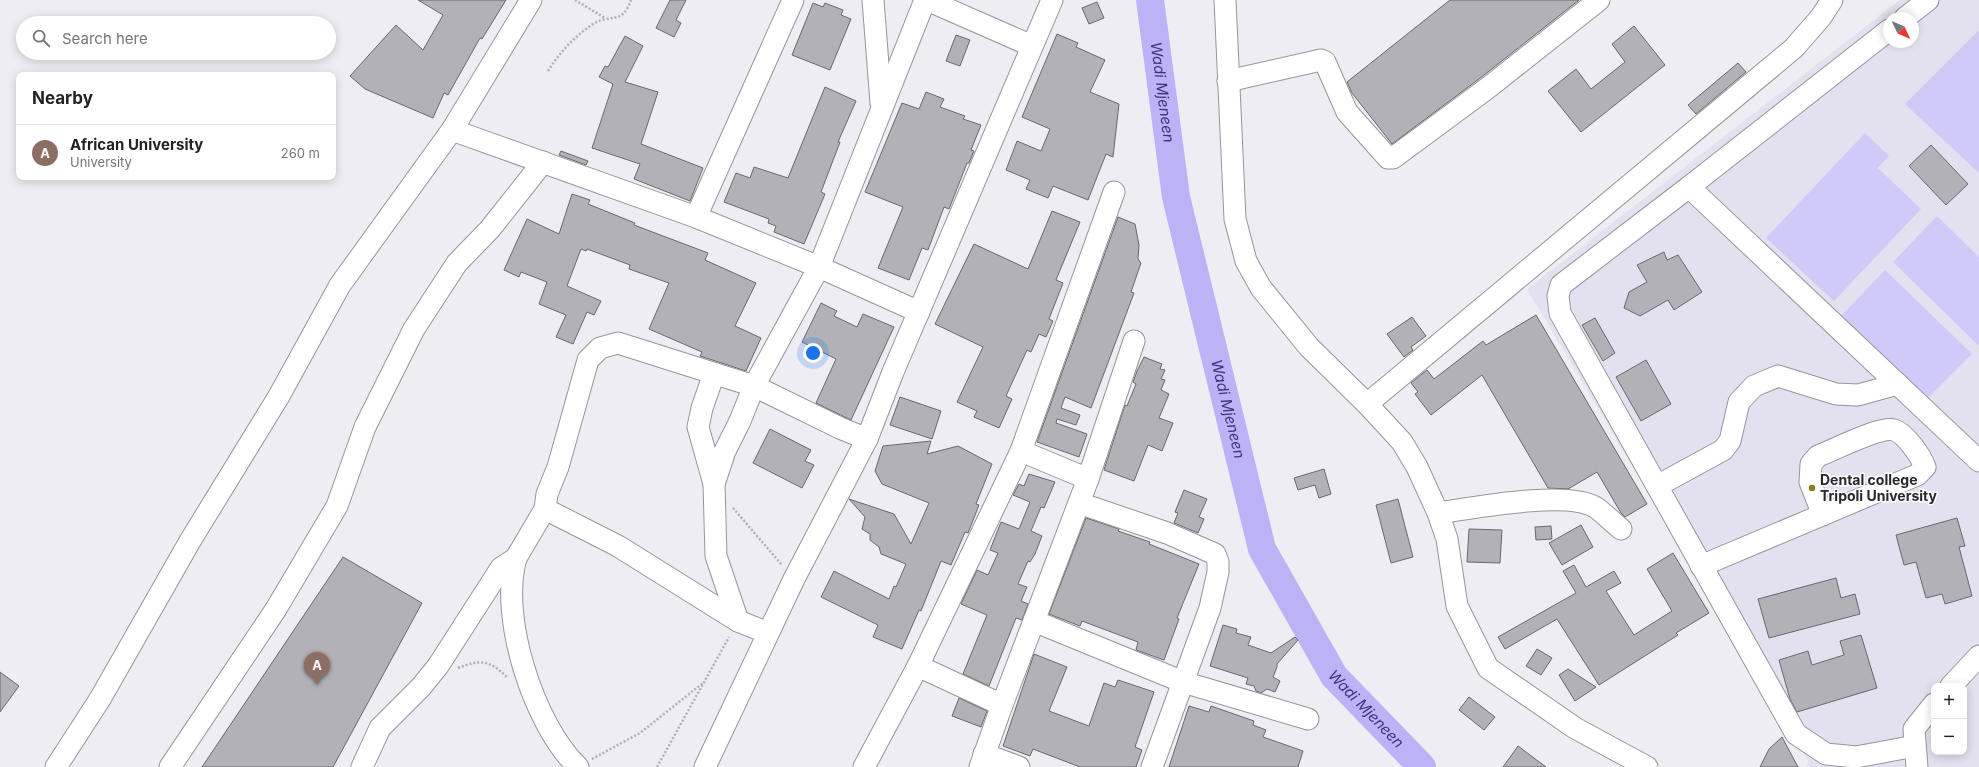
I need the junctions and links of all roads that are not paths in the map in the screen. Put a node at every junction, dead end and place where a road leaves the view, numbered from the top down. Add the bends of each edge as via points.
1 (531, 0) edge
2 (793, 0) edge
3 (872, 0) edge
4 (926, 0) edge
5 (1052, 0) edge
6 (1225, 0) edge
7 (1599, 0) edge
8 (1832, 0) edge
9 (1928, 0) edge
10 (1913, 12) edge
11 (1883, 35) edge
12 (1032, 46) junction
13 (1228, 81) junction
14 (882, 108) junction
15 (452, 130) junction
16 (543, 162) junction
17 (1689, 187) junction
18 (1114, 192) dead end
19 (696, 217) junction
20 (819, 267) junction
21 (919, 312) junction
22 (1134, 341) dead end
23 (714, 374) junction
24 (1898, 384) junction
25 (754, 386) junction
26 (1367, 404) junction
27 (867, 439) junction
28 (1021, 451) junction
29 (1979, 461) edge
30 (1088, 479) junction
31 (714, 484) junction
32 (1656, 486) junction
33 (1079, 503) junction
34 (545, 509) junction
35 (1438, 513) junction
36 (1823, 514) junction
37 (1621, 529) dead end
38 (516, 558) junction
39 (1702, 566) junction
40 (738, 621) junction
41 (1034, 621) junction
42 (768, 633) junction
43 (1979, 656) edge
44 (918, 666) junction
45 (1183, 682) junction
46 (1954, 683) edge
47 (1002, 705) junction
48 (1931, 708) edge
49 (1308, 719) dead end
50 (1914, 746) junction
51 (982, 760) edge
52 (571, 764) edge
53 (56, 767) edge
54 (170, 767) edge
55 (362, 767) edge
56 (704, 767) edge
57 (864, 767) edge
58 (1019, 767) edge
59 (1152, 767) edge
60 (1647, 767) edge
61 (1916, 767) edge

1 - 15 street
2 - 19 street
3 - 14 street
4 - 12 street
4 - 14 street
5 - 12 street
6 - 13 street
7 - 13 street via 1393,158 1388,158 1347,112 1325,62 1321,60
8 - 26 street via 1794,48
9 - 10 street
11 - 17 street
12 - 21 street
13 - 26 street via 1235,219 1246,261 1261,288 1309,347
14 - 20 street
15 - 16 street
15 - 53 street via 340,285 279,396 194,535 100,699
16 - 19 street
16 - 54 street via 490,229 457,263 414,329 366,426 337,506 276,609
17 - 24 street
17 - 32 street via 1568,279 1561,285 1558,296 1560,313
18 - 28 street
19 - 20 street
20 - 21 street
20 - 25 street
21 - 27 street
22 - 30 street
23 - 25 street
23 - 31 street via 698,427
23 - 34 street via 618,343 600,348 588,360 558,468 547,494
24 - 29 street
24 - 32 street via 1858,395 1836,394 1778,376 1754,386 1739,402 1730,441 1723,450
25 - 27 street
25 - 31 street via 725,451
26 - 35 street via 1402,442 1417,467
27 - 42 street
28 - 30 street
28 - 44 street
30 - 33 street
31 - 40 street via 716,556
32 - 39 street
33 - 41 street
33 - 45 street via 1167,533 1215,554 1218,572 1210,608
34 - 38 street
34 - 40 street via 618,546
35 - 37 street via 1500,504 1571,500 1594,507
35 - 60 street via 1447,539 1457,606 1488,668 1575,728
36 - 36 street via 1917,475 1925,467 1922,457 1894,430 1880,430 1818,456 1811,464 1810,482
36 - 39 street
38 - 52 street via 511,574 511,588 517,647 529,684
38 - 55 street via 501,568 438,666 380,728
39 - 50 street via 1796,734 1826,754 1856,757
40 - 42 street
41 - 45 street
41 - 47 street
42 - 56 street
43 - 46 street
44 - 47 street
44 - 57 street
45 - 49 street
45 - 59 street
47 - 51 street
48 - 50 street via 1914,729
50 - 61 street
51 - 58 street

